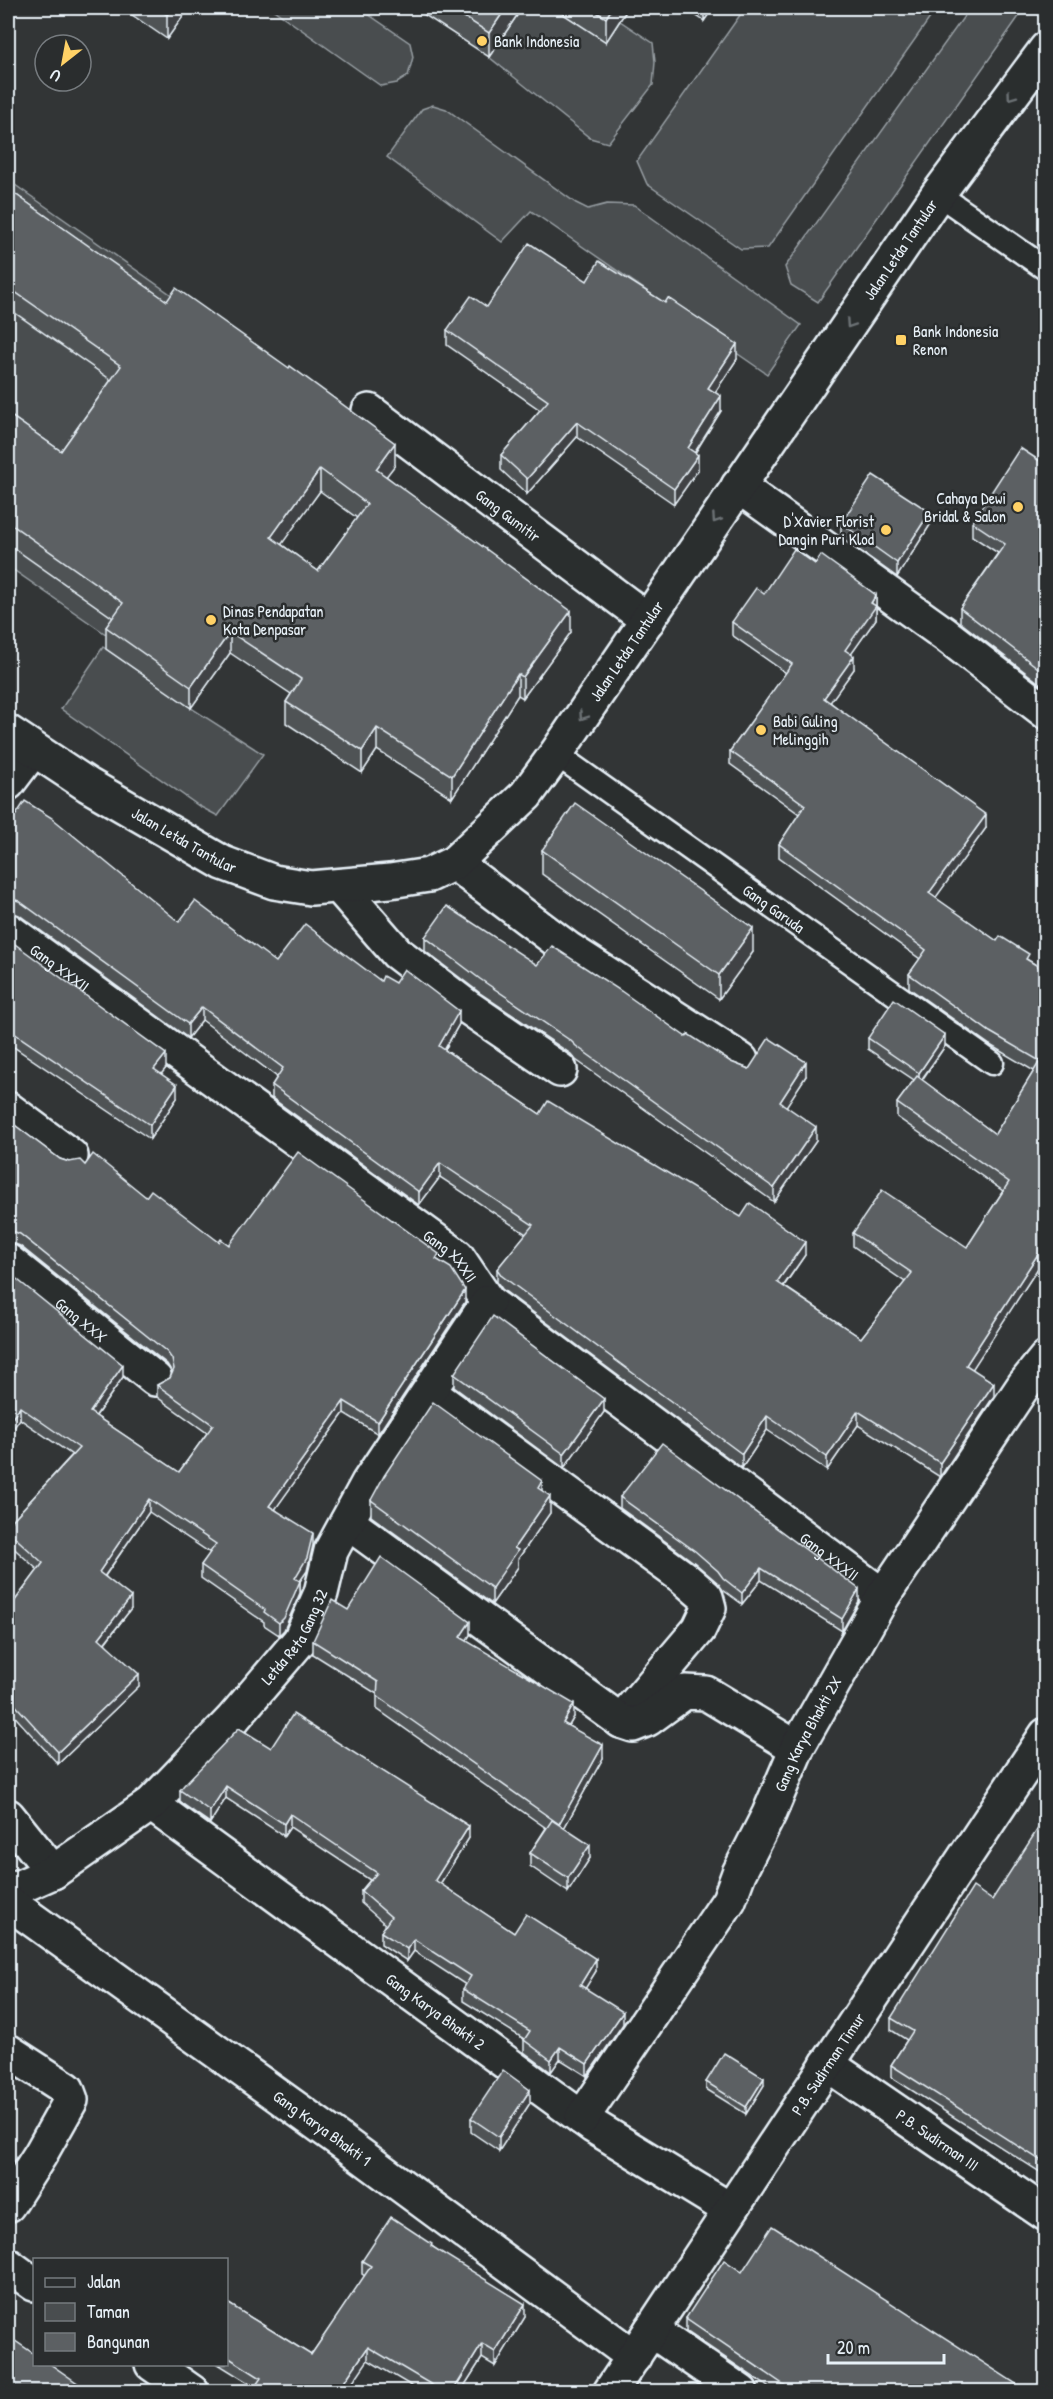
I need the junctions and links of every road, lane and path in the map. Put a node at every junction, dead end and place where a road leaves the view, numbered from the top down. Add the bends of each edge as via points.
1 (1046, 49) edge
2 (938, 194) junction
3 (1046, 269) edge
4 (369, 411) dead end
5 (738, 486) junction
6 (648, 620) junction
7 (1046, 712) edge
8 (20, 741) edge
9 (556, 754) junction
10 (8, 783) edge
11 (454, 863) junction
12 (339, 886) junction
13 (8, 930) edge
14 (741, 1060) dead end
15 (992, 1064) dead end
16 (560, 1070) dead end
17 (8, 1109) edge
18 (71, 1156) dead end
19 (8, 1261) edge
20 (488, 1302) junction
21 (1046, 1358) edge
22 (155, 1379) dead end
23 (430, 1392) junction
24 (1035, 1392) edge
25 (347, 1522) junction
26 (883, 1596) junction
27 (621, 1721) junction
28 (1043, 1744) edge
29 (797, 1749) junction
30 (150, 1804) junction
31 (8, 1816) edge
32 (53, 1872) junction
33 (8, 1892) edge
34 (8, 1902) edge
35 (8, 2051) edge
36 (827, 2064) junction
37 (582, 2118) junction
38 (8, 2205) edge
39 (729, 2209) junction
40 (1046, 2214) edge
41 (8, 2265) edge
42 (33, 2283) edge
43 (651, 2330) junction
44 (634, 2357) junction
45 (155, 2366) edge
46 (192, 2391) edge
47 (610, 2391) edge
48 (741, 2391) edge

1 -> 2 street, Jalan Letda Tantular
2 - 3 lane
2 -> 5 street, Jalan Letda Tantular
4 - 6 street, Gang Gumitir
5 -> 6 street, Jalan Letda Tantular
5 - 7 street via 946,634
6 -> 9 street, Jalan Letda Tantular
8 - 10 street
8 - 12 street, Jalan Letda Tantular via 223,863 274,882 311,888
9 - 11 street, Jalan Letda Tantular via 526,795
9 - 15 lane, Gang Garuda
11 - 12 street, Jalan Letda Tantular via 429,875
11 - 14 street via 567,948
12 - 16 street via 397,953
13 - 20 street, Gang XXXII via 457,1256
17 - 18 street
19 - 22 street, Gang XXX
20 - 23 street, Letda Reta Gang 32
20 - 26 street, Gang XXXII
21 - 24 street, Gang Karya Bhakti 2X
23 - 25 street, Letda Reta Gang 32 via 368,1483
23 - 27 street via 706,1597 709,1608 699,1629
24 - 26 street, Gang Karya Bhakti 2X
25 - 27 street
25 - 30 street, Letda Reta Gang 32 via 332,1551 321,1593 300,1640 232,1720
26 - 29 street, Gang Karya Bhakti 2X
27 - 29 street via 633,1725 685,1692 706,1693
28 - 36 street, P.B. Sudirman Timur
29 - 37 street, Gang Karya Bhakti 2X via 729,1900
30 - 32 street, Letda Reta Gang 32
30 - 37 street, Gang Karya Bhakti 2
31 - 32 street
32 - 33 street, Letda Reta Gang 32
34 - 44 street, Gang Karya Bhakti 1
35 - 38 street via 67,2089 71,2100
36 - 39 street, P.B. Sudirman Timur
36 - 40 street, P.B. Sudirman III
37 - 39 street, Gang Karya Bhakti 2
39 - 43 street, P.B. Sudirman Timur
41 - 42 street
43 - 44 street, P.B. Sudirman Timur
43 - 48 street
44 - 47 street, P.B. Sudirman Timur
45 - 46 street

